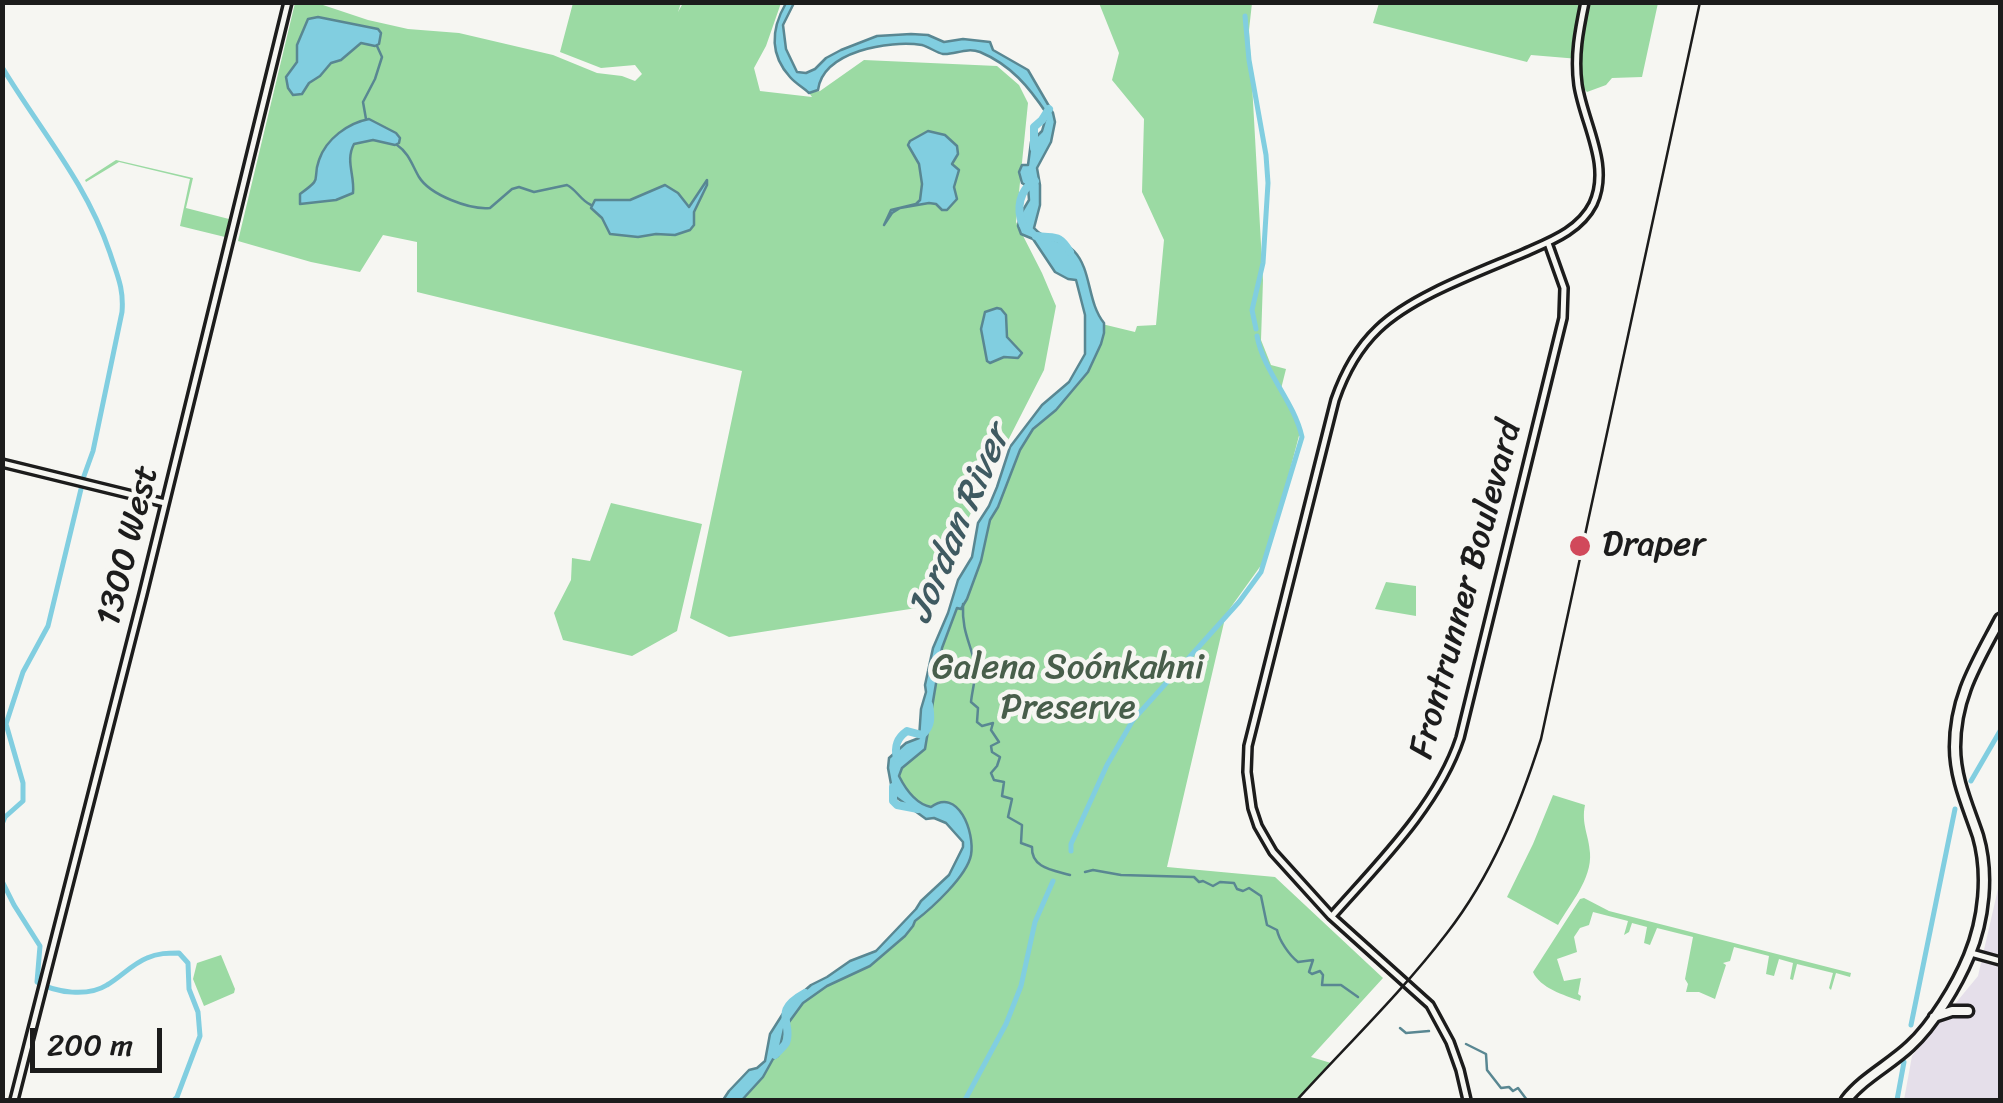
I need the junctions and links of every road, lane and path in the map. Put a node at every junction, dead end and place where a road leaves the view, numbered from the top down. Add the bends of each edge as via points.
1 (288, 2) edge
2 (1585, 2) edge
3 (1548, 242) junction
4 (2, 463) edge
5 (165, 503) junction
6 (2000, 619) edge
7 (1332, 916) junction
8 (1971, 953) junction
9 (2000, 961) edge
10 (1968, 1012) dead end
11 (1934, 1017) junction
12 (1848, 1098) edge
13 (14, 1100) edge
14 (1466, 1100) edge

1 - 5 street, 1300 West
2 - 3 street via 1576,41 1578,88 1598,183 1584,218
3 - 7 street, Frontrunner Boulevard via 1564,288 1562,318 1460,738 1427,804
3 - 7 street via 1386,322 1358,352 1335,400 1248,746 1247,772 1252,808 1273,852
4 - 5 street
5 - 13 street, 1300 West
6 - 8 main road via 1968,678 1956,732 1956,770 1985,871
7 - 14 street via 1430,1005 1455,1056
8 - 9 street
8 - 11 main road
10 - 11 main road
11 - 12 main road

